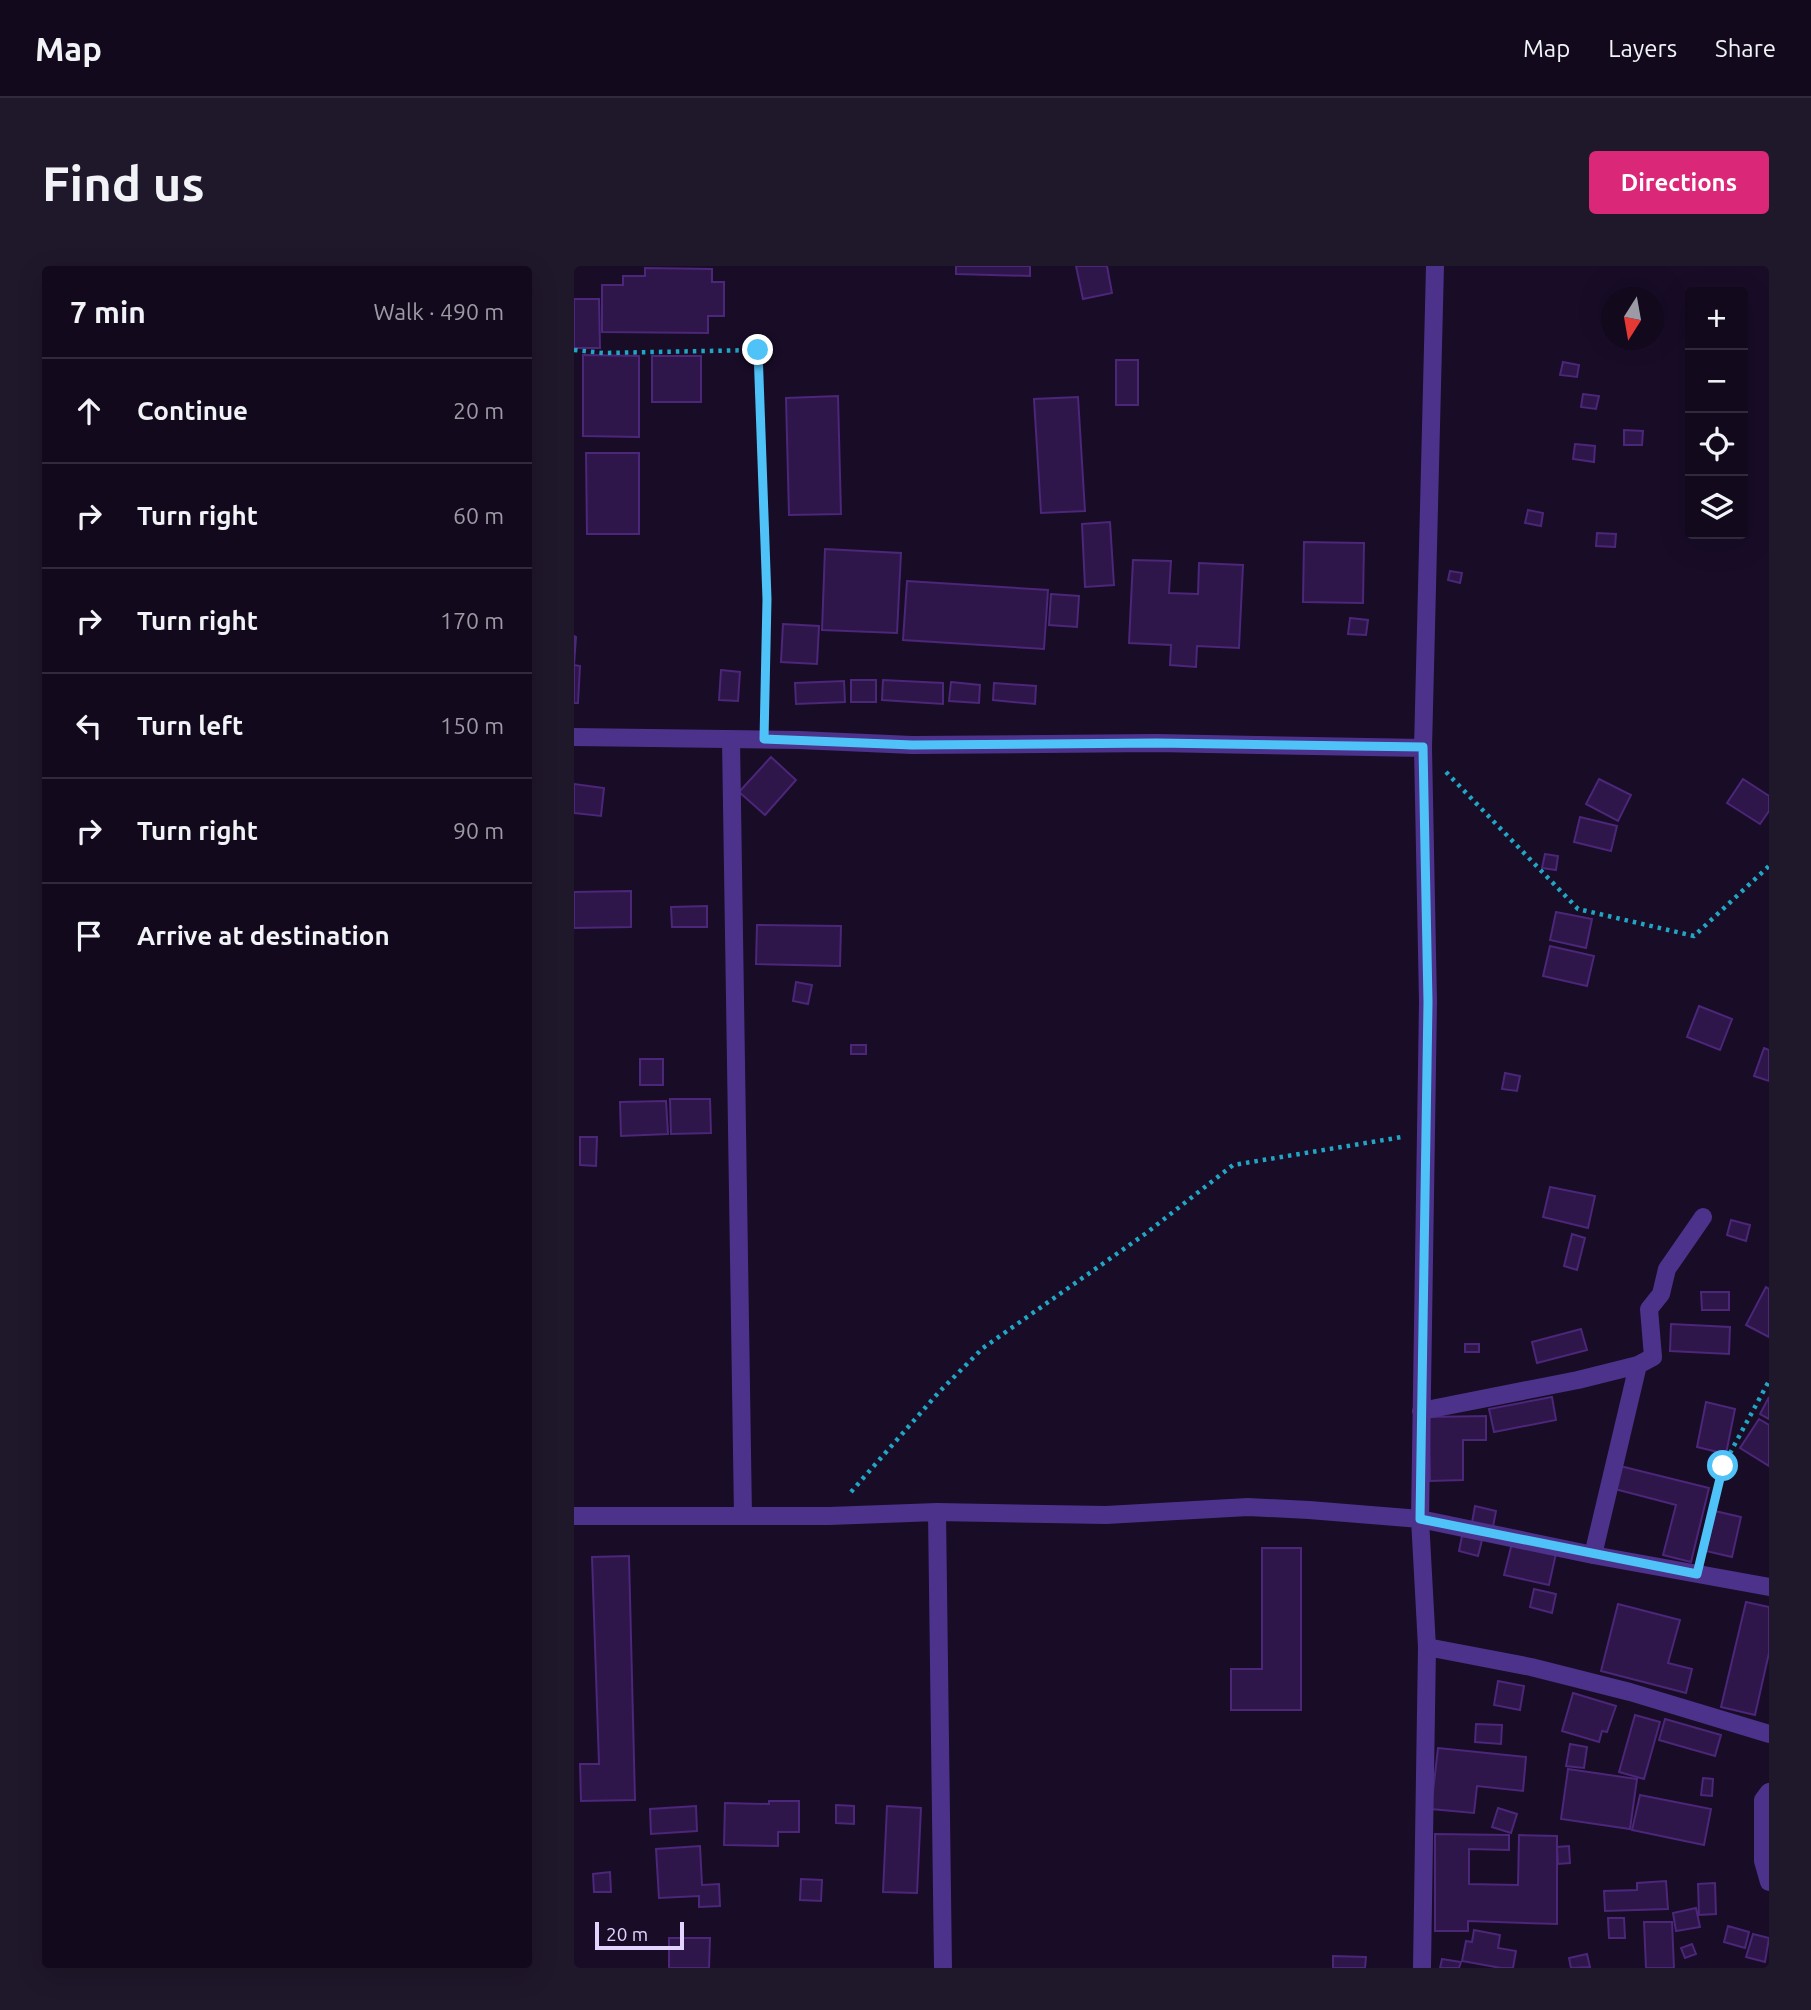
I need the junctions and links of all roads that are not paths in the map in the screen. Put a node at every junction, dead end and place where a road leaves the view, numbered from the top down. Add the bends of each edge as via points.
1 (1435, 266) edge
2 (574, 737) edge
3 (731, 740) junction
4 (1423, 747) junction
5 (1703, 1217) dead end
6 (1638, 1365) junction
7 (1421, 1411) junction
8 (937, 1512) junction
9 (574, 1516) edge
10 (743, 1516) junction
11 (1420, 1519) junction
12 (1593, 1555) junction
13 (1769, 1587) edge
14 (1427, 1647) junction
15 (1769, 1734) edge
16 (1769, 1793) edge
17 (1769, 1882) edge
18 (943, 1968) edge
19 (1422, 1968) edge

1 - 4 street
2 - 3 street
3 - 4 street
3 - 10 street
4 - 7 street via 1428,1002
5 - 6 street via 1667,1269 1661,1294 1649,1309 1653,1357
6 - 7 street
6 - 12 street
7 - 11 street
8 - 10 street
8 - 11 street via 1106,1515 1248,1507
8 - 18 street
9 - 10 street
11 - 12 street
11 - 14 street
12 - 13 street
14 - 15 street via 1531,1667
14 - 19 street
16 - 17 street via 1763,1800 1763,1861

